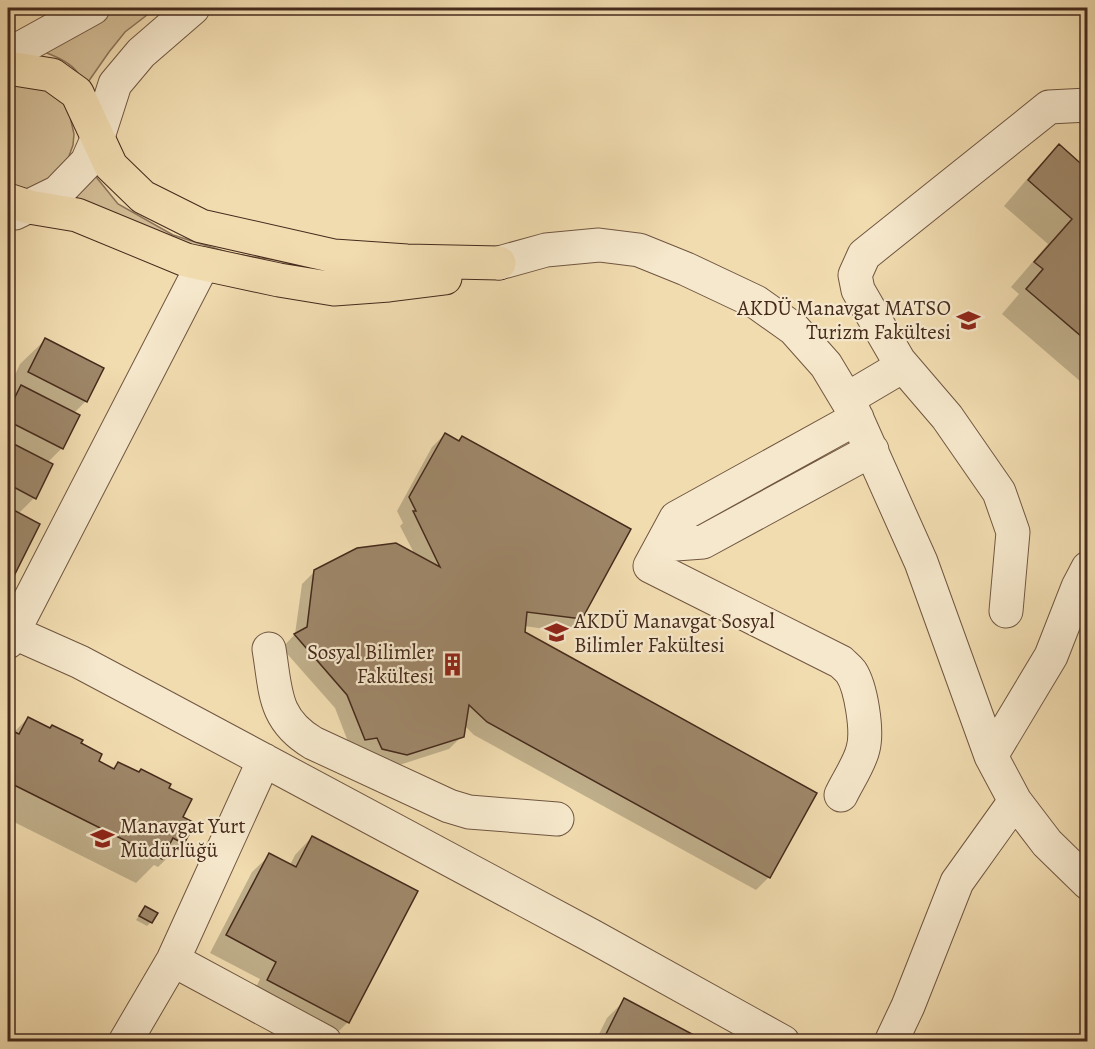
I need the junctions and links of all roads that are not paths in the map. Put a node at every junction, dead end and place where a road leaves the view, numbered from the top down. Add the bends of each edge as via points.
1 (93, 8) edge
2 (193, 8) edge
3 (8, 55) edge
4 (8, 68) edge
5 (1088, 105) edge
6 (98, 137) junction
7 (15, 208) edge
8 (499, 263) junction
9 (203, 264) junction
10 (899, 361) junction
11 (852, 409) junction
12 (872, 450) junction
13 (662, 545) junction
14 (1088, 568) edge
15 (1006, 611) dead end
16 (9, 634) edge
17 (269, 650) dead end
18 (991, 756) junction
19 (264, 760) junction
20 (841, 795) dead end
21 (1016, 801) junction
22 (557, 819) dead end
23 (1088, 883) edge
24 (173, 960) junction
25 (125, 1041) edge
26 (325, 1041) edge
27 (783, 1041) edge
28 (891, 1041) edge

1 - 3 street
2 - 6 street via 141,52 115,84
4 - 6 main road via 52,75 77,93
5 - 10 street via 1049,107 864,255 855,275 858,290
6 - 7 street via 87,162 58,192
6 - 8 main road via 111,166 143,197 201,226 334,256
7 - 9 main road via 77,215
8 - 9 main road via 438,280 334,289
8 - 11 street via 546,250 599,245 639,250 686,269 756,302 794,329 826,365
9 - 16 street
10 - 11 street
10 - 15 street via 947,417 999,492 1013,532
11 - 12 street
11 - 13 street via 676,518
12 - 13 street via 703,542
12 - 18 street via 921,562
13 - 20 street via 650,566 841,663 852,673 866,733 863,750
14 - 18 street via 1051,656
16 - 19 street via 80,662
17 - 22 street via 281,712 294,729 313,743 449,806 469,812
18 - 21 street
19 - 24 street
19 - 27 street
21 - 23 street via 1047,843
21 - 28 street via 957,882
24 - 25 street
24 - 26 street

